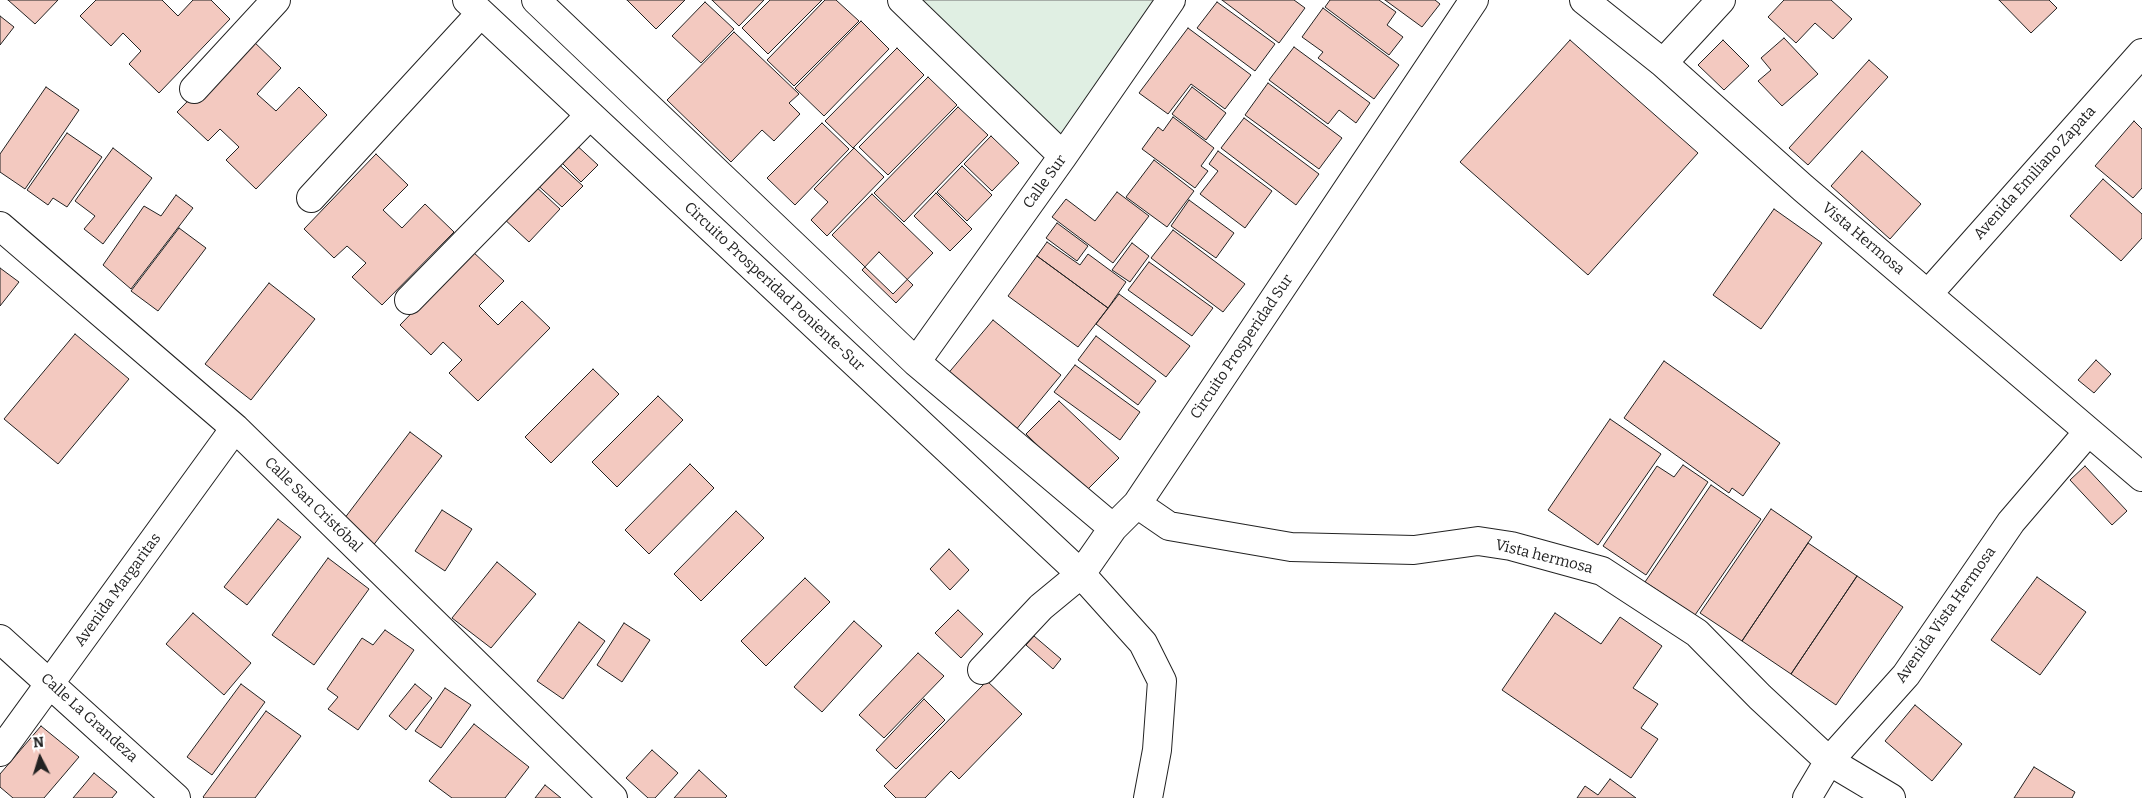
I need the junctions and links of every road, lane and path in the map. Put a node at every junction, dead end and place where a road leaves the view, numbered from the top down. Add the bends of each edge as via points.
1 (276, 0) edge
2 (536, 0) edge
3 (902, 0) edge
4 (1171, 0) edge
5 (1474, 0) edge
6 (1584, 0) edge
7 (1720, 0) edge
8 (474, 6) edge
9 (2142, 52) edge
10 (1663, 63) junction
11 (194, 88) dead end
12 (590, 115) junction
13 (1063, 156) junction
14 (311, 198) dead end
15 (0, 226) edge
16 (1928, 294) junction
17 (409, 300) dead end
18 (916, 362) junction
19 (235, 428) junction
20 (2088, 432) junction
21 (2142, 477) edge
22 (1137, 504) junction
23 (1113, 528) junction
24 (1081, 574) junction
25 (0, 639) edge
26 (982, 670) dead end
27 (51, 684) junction
28 (0, 752) edge
29 (1830, 761) junction
30 (176, 798) edge
31 (613, 798) edge
32 (1148, 798) edge
33 (1807, 798) edge
34 (1891, 798) edge

1 - 11 street
2 - 18 street
3 - 13 street
4 - 13 street, Calle Sur
5 - 22 street, Circuito Prosperidad Sur
6 - 10 street, Vista Hermosa
7 - 10 street
8 - 12 street, Circuito Prosperidad Poniente-Sur
8 - 14 street
9 - 16 street, Avenida Emiliano Zapata
10 - 16 street, Vista Hermosa
12 - 17 street
12 - 24 street, Circuito Prosperidad Poniente-Sur
13 - 18 street, Calle Sur
15 - 19 street, Calle San Cristóbal
16 - 20 street, Vista Hermosa
18 - 23 street
19 - 27 street, Avenida Margaritas
19 - 31 street, Calle San Cristóbal
20 - 21 street, Vista Hermosa
20 - 29 street, Avenida Vista Hermosa via 2011,522 1906,675
22 - 23 street, Circuito Prosperidad Sur
22 - 29 street, Vista hermosa via 1169,526 1291,547 1414,550 1478,541 1511,546 1602,571 1697,632 1760,697
23 - 24 street, Circuito Prosperidad Sur
24 - 26 street, Circuito Prosperidad Sur via 1041,607
24 - 32 street, Circuito Prosperidad Poniente-Sur via 1143,643 1162,681 1157,750
25 - 27 street, Calle La Grandeza
27 - 28 street, Avenida Margaritas
27 - 30 street, Calle La Grandeza
29 - 33 street, Avenida Vista Hermosa
29 - 34 street, Vista hermosa

